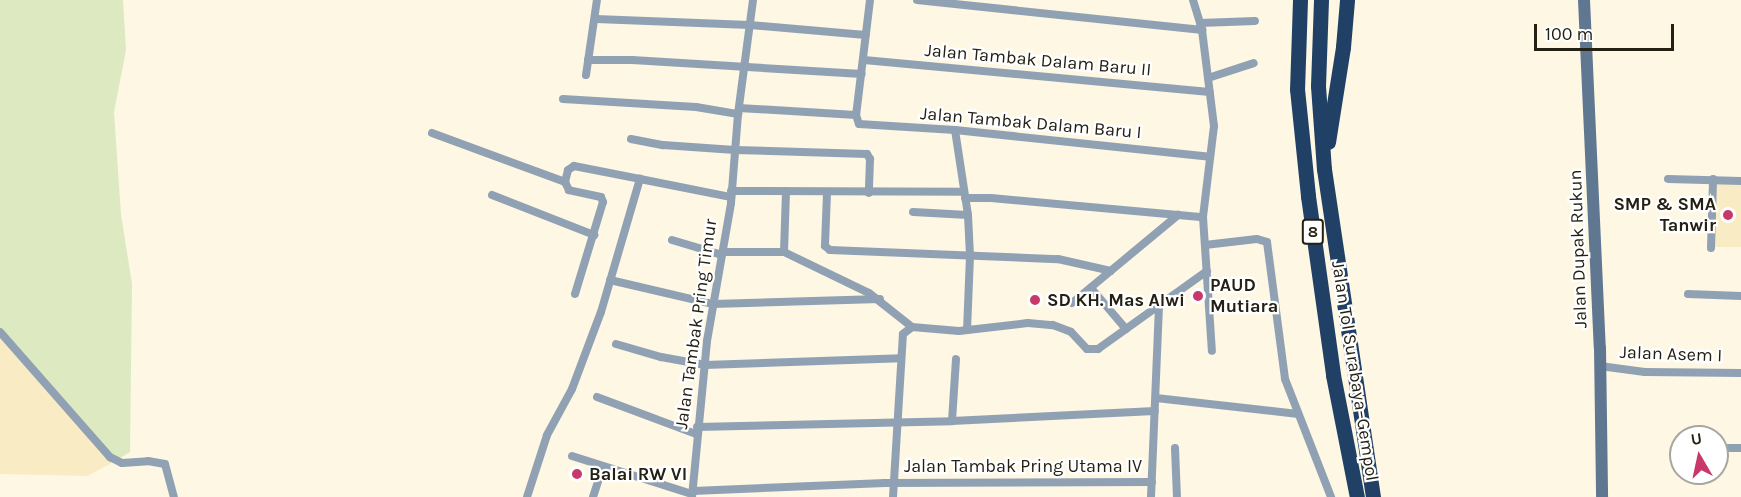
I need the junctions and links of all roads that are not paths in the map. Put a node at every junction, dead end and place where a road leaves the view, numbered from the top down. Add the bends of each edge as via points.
1 (597, 0) edge
2 (753, 0) edge
3 (870, 0) edge
4 (917, 0) edge
5 (1193, 0) edge
6 (1290, 0) edge
7 (1300, 0) edge
8 (1321, 0) edge
9 (1347, 0) edge
10 (1584, 0) edge
11 (596, 19) junction
12 (1255, 21) dead end
13 (750, 25) junction
14 (1201, 26) junction
15 (866, 35) junction
16 (588, 60) junction
17 (864, 60) junction
18 (1254, 63) dead end
19 (744, 68) junction
20 (862, 74) junction
21 (586, 75) dead end
22 (1208, 78) junction
23 (1297, 90) junction
24 (1209, 92) junction
25 (562, 99) dead end
26 (738, 111) junction
27 (856, 115) junction
28 (956, 130) junction
29 (432, 133) dead end
30 (631, 139) dead end
31 (735, 150) junction
32 (1210, 157) junction
33 (1324, 169) junction
34 (640, 179) junction
35 (1668, 179) dead end
36 (1713, 179) junction
37 (1741, 181) edge
38 (565, 182) junction
39 (786, 191) junction
40 (827, 193) junction
41 (869, 193) junction
42 (731, 194) junction
43 (492, 195) dead end
44 (964, 195) junction
45 (913, 212) dead end
46 (968, 215) junction
47 (1178, 215) junction
48 (1203, 217) junction
49 (594, 235) junction
50 (672, 240) dead end
51 (1205, 245) junction
52 (1711, 248) dead end
53 (784, 252) junction
54 (722, 253) junction
55 (970, 256) junction
56 (1111, 271) junction
57 (1207, 271) junction
58 (610, 280) junction
59 (1091, 288) junction
60 (575, 294) dead end
61 (1688, 294) dead end
62 (1741, 296) edge
63 (880, 299) junction
64 (1072, 303) dead end
65 (713, 304) junction
66 (1160, 304) junction
67 (912, 327) junction
68 (1126, 329) junction
69 (967, 330) junction
70 (0, 332) edge
71 (616, 344) dead end
72 (1212, 351) dead end
73 (901, 358) junction
74 (956, 359) dead end
75 (705, 365) junction
76 (1600, 366) junction
77 (1741, 374) edge
78 (597, 397) dead end
79 (1156, 398) junction
80 (1155, 411) junction
81 (1298, 414) junction
82 (952, 420) junction
83 (896, 421) junction
84 (697, 430) junction
85 (1175, 448) dead end
86 (572, 456) dead end
87 (603, 467) junction
88 (1152, 482) junction
89 (894, 483) junction
90 (692, 494) edge
91 (174, 497) edge
92 (527, 497) edge
93 (593, 497) edge
94 (893, 497) edge
95 (1151, 497) edge
96 (1177, 497) edge
97 (1331, 497) edge
98 (1357, 497) edge
99 (1373, 497) edge
100 (1602, 497) edge

1 - 11 street
2 - 13 street, Jalan Tambak Pring Timur
3 - 15 street
4 - 14 street
5 - 14 street
6 - 23 highway
7 - 23 highway, Jalan Tol Surabaya–Gempol / 8
8 - 33 highway, Jalan Tol Surabaya–Gempol / 8 via 1318,86
9 - 33 highway
10 - 76 main road, Jalan Dupak Rukun
11 - 13 street
11 - 16 street
12 - 14 street
13 - 15 street
13 - 19 street, Jalan Tambak Pring Timur
14 - 22 street
15 - 17 street
16 - 19 street
16 - 21 street
17 - 20 street
17 - 24 street, Jalan Tambak Dalam Baru II
18 - 22 street
19 - 20 street
19 - 26 street, Jalan Tambak Pring Timur
20 - 27 street
22 - 24 street
23 - 98 highway, Jalan Tol Surabaya–Gempol / 8 via 1333,375
24 - 32 street via 1214,126
25 - 26 street
26 - 27 street
26 - 31 street, Jalan Tambak Pring Timur
27 - 28 street, Jalan Tambak Dalam Baru I via 859,124 864,125
28 - 32 street, Jalan Tambak Dalam Baru I
28 - 44 street
29 - 38 street
30 - 31 street
31 - 41 street via 867,154
31 - 42 street, Jalan Tambak Pring Timur
32 - 48 street
33 - 99 highway, Jalan Tol Surabaya–Gempol / 8
34 - 38 street via 574,166 568,170
34 - 42 street
34 - 58 street
35 - 36 street
36 - 37 street
36 - 52 street
38 - 49 street via 569,190 603,199
39 - 40 street
39 - 42 street
39 - 53 street
40 - 41 street
40 - 55 street via 828,249
41 - 44 street
42 - 54 street, Jalan Tambak Pring Timur
43 - 49 street
44 - 46 street
44 - 47 street
45 - 46 street
46 - 55 street
47 - 48 street
47 - 56 street
48 - 51 street
49 - 60 street
50 - 54 street
51 - 57 street
51 - 81 street via 1257,239 1267,242 1280,357
53 - 54 street
53 - 63 street
54 - 65 street, Jalan Tambak Pring Timur
55 - 56 street via 1058,259
55 - 69 street
56 - 59 street
57 - 66 street
57 - 72 street
58 - 65 street
58 - 92 street via 578,376 547,435
59 - 64 street
59 - 68 street
61 - 62 street
63 - 65 street
63 - 67 street
65 - 75 street, Jalan Tambak Pring Timur
66 - 68 street
66 - 79 street
67 - 69 street
67 - 73 street via 903,334
68 - 69 street via 1107,345 1092,350 1071,332 1053,325 1028,323
70 - 91 street via 110,458 122,463 165,464
71 - 75 street
73 - 75 street
73 - 83 street
74 - 82 street
75 - 84 street, Jalan Tambak Pring Timur
76 - 77 street, Jalan Asem I via 1645,372
76 - 100 main road, Jalan Dupak Rukun
78 - 84 street
79 - 80 street
79 - 81 street
80 - 82 street
80 - 88 street
81 - 97 street
82 - 83 street
83 - 84 street
83 - 89 street
84 - 90 street, Jalan Tambak Pring Timur
85 - 96 street
86 - 87 street, Jalan Tambak Pring Utama IV
87 - 90 street, Jalan Tambak Pring Utama IV
87 - 93 street
88 - 89 street, Jalan Tambak Pring Utama IV
88 - 95 street
89 - 90 street, Jalan Tambak Pring Utama IV
89 - 94 street

